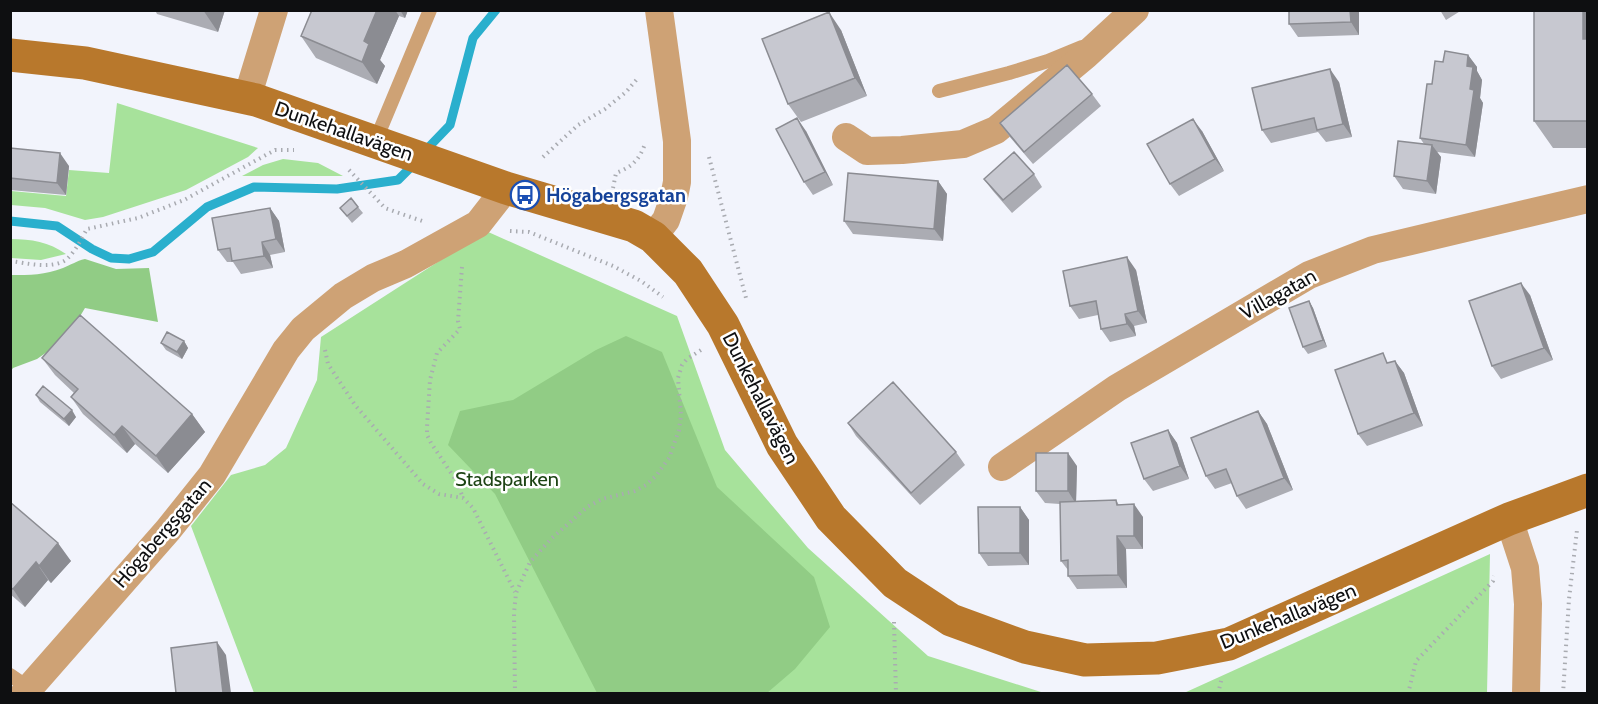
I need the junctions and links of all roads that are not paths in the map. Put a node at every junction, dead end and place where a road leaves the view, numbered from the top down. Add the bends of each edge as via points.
1 (274, 10) edge
2 (430, 10) edge
3 (659, 10) edge
4 (1135, 10) edge
5 (1106, 37) junction
6 (10, 55) edge
7 (939, 91) dead end
8 (247, 98) junction
9 (846, 137) dead end
10 (375, 142) junction
11 (506, 188) junction
12 (1587, 199) edge
13 (653, 237) junction
14 (1002, 467) dead end
15 (1583, 505) edge
16 (1509, 519) junction
17 (21, 686) edge
18 (1526, 693) edge

1 - 8 street
2 - 10 lane
3 - 13 street via 677,141 677,182 666,220
4 - 5 street
5 - 7 lane via 1009,74
5 - 9 street via 996,130 963,144 867,151
6 - 8 street, Dunkehallavägen via 85,63
8 - 10 street, Dunkehallavägen
10 - 11 street, Dunkehallavägen
11 - 13 street, Dunkehallavägen via 634,226
11 - 17 street, Högabergsgatan via 478,225 373,278 317,315 286,350 212,475 168,530
12 - 14 street, Villagatan via 1373,250 1309,275 1117,388
13 - 16 street, Dunkehallavägen via 688,272 723,325 782,445 831,518 895,583 951,620 1025,647 1085,660 1157,657 1229,644
15 - 16 street, Dunkehallavägen
16 - 18 street via 1525,568

